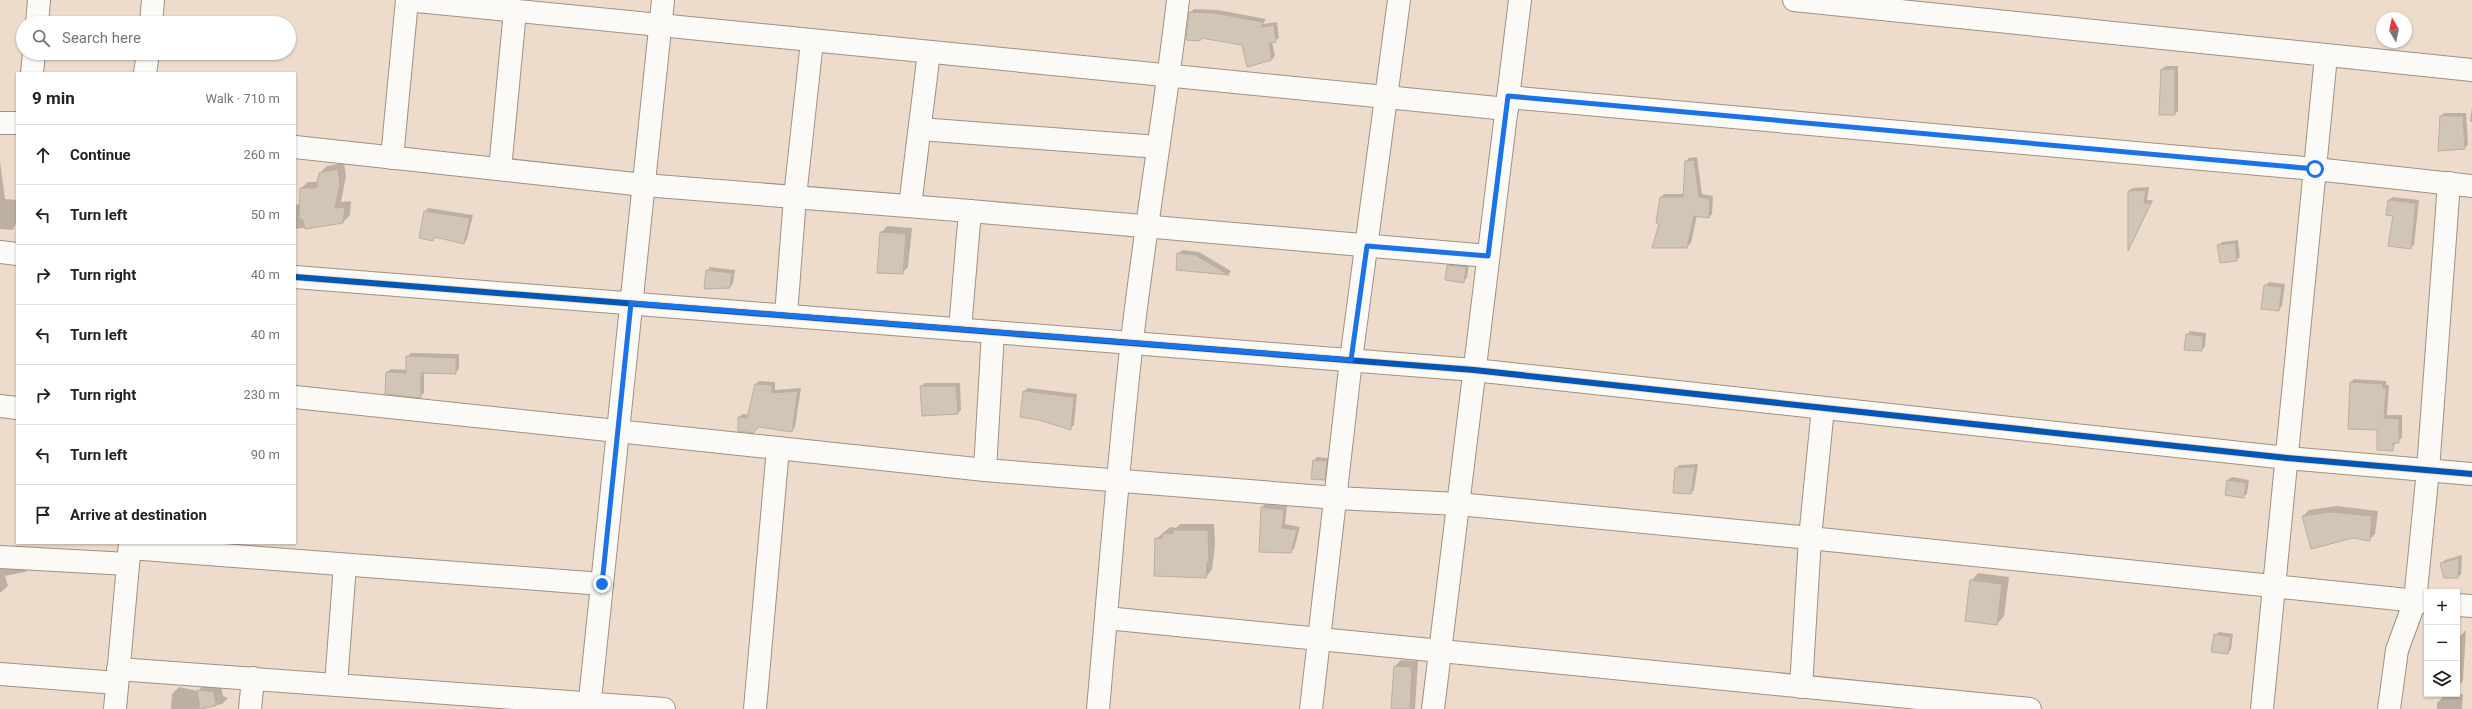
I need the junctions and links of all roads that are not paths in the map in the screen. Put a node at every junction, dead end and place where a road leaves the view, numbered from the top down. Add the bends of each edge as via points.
1 (39, 0) edge
2 (154, 0) edge
3 (407, 0) edge
4 (662, 0) edge
5 (1178, 0) edge
6 (1399, 0) edge
7 (1520, 0) edge
8 (1794, 0) edge
9 (514, 11) junction
10 (38, 16) edge
11 (152, 16) edge
12 (660, 26) junction
13 (812, 41) junction
14 (929, 52) junction
15 (2326, 56) junction
16 (33, 60) edge
17 (147, 60) edge
18 (2472, 70) edge
19 (32, 72) edge
20 (146, 72) edge
21 (1170, 75) junction
22 (1386, 97) junction
23 (1507, 103) junction
24 (0, 123) edge
25 (16, 123) edge
26 (920, 129) junction
27 (296, 147) edge
28 (1158, 147) junction
29 (392, 158) junction
30 (500, 169) junction
31 (2315, 169) junction
32 (2449, 183) junction
33 (644, 185) junction
34 (2472, 186) edge
35 (795, 197) junction
36 (910, 206) junction
37 (970, 211) junction
38 (1146, 228) junction
39 (1367, 246) junction
40 (0, 252) edge
41 (16, 254) edge
42 (1488, 256) junction
43 (296, 278) edge
44 (631, 303) junction
45 (786, 315) junction
46 (960, 329) junction
47 (993, 332) junction
48 (1132, 343) junction
49 (1351, 360) junction
50 (1474, 370) junction
51 (296, 397) edge
52 (0, 406) edge
53 (16, 408) edge
54 (1822, 408) junction
55 (619, 432) junction
56 (778, 448) junction
57 (2288, 458) junction
58 (985, 470) junction
59 (2428, 470) junction
60 (2472, 474) edge
61 (1118, 482) junction
62 (1336, 498) junction
63 (1458, 504) junction
64 (1810, 538) junction
65 (129, 552) edge
66 (0, 557) edge
67 (345, 565) junction
68 (602, 584) junction
69 (2273, 586) junction
70 (2421, 602) edge
71 (2460, 605) edge
72 (2472, 606) edge
73 (1106, 618) junction
74 (1321, 638) junction
75 (1440, 650) junction
76 (0, 674) edge
77 (117, 676) junction
78 (253, 678) junction
79 (336, 684) junction
80 (1801, 687) junction
81 (589, 706) edge
82 (115, 709) edge
83 (250, 709) edge
84 (664, 709) edge
85 (755, 709) edge
86 (1098, 709) edge
87 (1311, 709) edge
88 (1433, 709) edge
89 (2030, 709) edge
90 (2262, 709) edge
91 (2389, 709) edge

1 - 10 street
2 - 11 street
3 - 9 street
3 - 29 street
4 - 12 street
5 - 21 street
6 - 22 street
7 - 23 street
8 - 15 street
9 - 12 street
9 - 30 street
12 - 13 street
12 - 33 street
13 - 14 street
13 - 35 street
14 - 21 street
14 - 26 street
15 - 18 street
15 - 31 street
16 - 19 street
17 - 20 street
21 - 22 street
21 - 28 street
22 - 23 street
22 - 39 street
23 - 31 street
23 - 42 street
24 - 25 street
26 - 28 street
26 - 36 street
27 - 29 street
28 - 38 street
29 - 30 street
30 - 33 street
31 - 32 street
31 - 57 street
32 - 34 street
32 - 59 street
33 - 35 street
33 - 44 street
35 - 36 street
35 - 45 street
36 - 37 street
37 - 38 street
37 - 46 street
38 - 39 street
38 - 48 street
39 - 42 street
39 - 49 street
40 - 41 street
42 - 50 street
43 - 44 street
44 - 45 street
44 - 55 street
45 - 46 street
46 - 47 street
47 - 48 street
47 - 58 street
48 - 49 street
48 - 61 street
49 - 50 street
49 - 62 street
50 - 54 street
50 - 63 street
51 - 55 street
52 - 53 street
54 - 57 street
54 - 64 street
55 - 56 street
55 - 68 street
56 - 58 street
56 - 85 street
57 - 59 street
57 - 69 street
58 - 61 street
59 - 60 street
59 - 70 street
61 - 62 street
61 - 73 street
62 - 63 street
62 - 74 street
63 - 64 street
63 - 75 street
64 - 69 street
64 - 80 street
65 - 66 street
65 - 67 street
65 - 77 street
67 - 68 street
67 - 79 street
68 - 81 street
69 - 70 street
69 - 90 street
70 - 91 street via 2397,650
71 - 72 street
73 - 74 street
73 - 86 street
74 - 75 street
74 - 87 street
75 - 80 street
75 - 88 street
76 - 77 street
77 - 78 street
77 - 82 street
78 - 79 street
78 - 83 street
79 - 81 street
80 - 89 street
81 - 84 street

